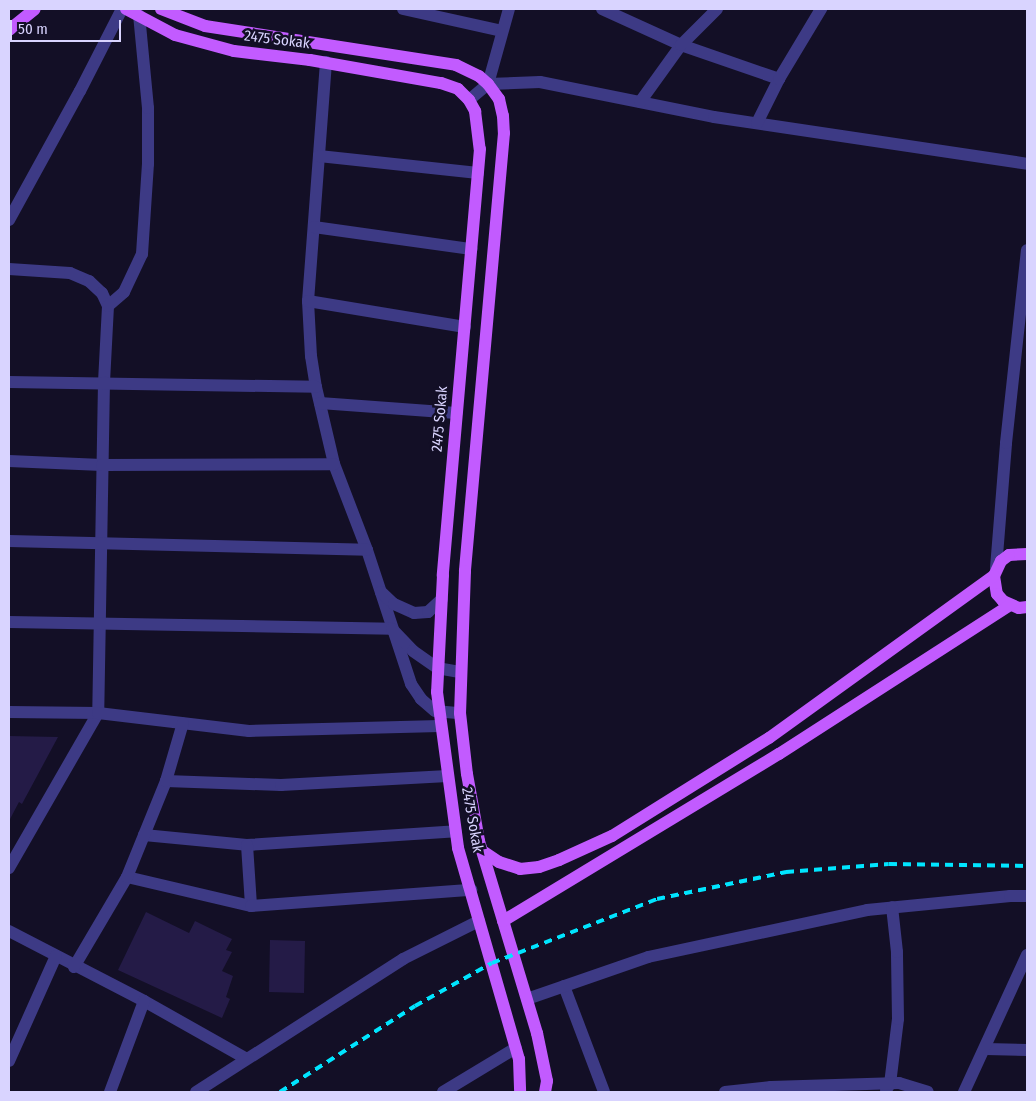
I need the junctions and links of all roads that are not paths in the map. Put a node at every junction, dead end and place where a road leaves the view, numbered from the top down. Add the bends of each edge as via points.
1 (20, 9) edge
2 (35, 9) edge
3 (122, 9) edge
4 (126, 9) edge
5 (403, 9) edge
6 (509, 9) edge
7 (602, 9) edge
8 (717, 9) edge
9 (821, 9) edge
10 (169, 10) edge
11 (139, 16) junction
12 (9, 29) edge
13 (502, 31) junction
14 (681, 45) junction
15 (326, 62) junction
16 (779, 79) junction
17 (488, 84) junction
18 (470, 100) junction
19 (640, 102) junction
20 (757, 123) junction
21 (319, 156) junction
22 (1027, 164) edge
23 (478, 173) junction
24 (9, 220) edge
25 (314, 227) junction
26 (471, 249) junction
27 (1027, 250) edge
28 (9, 269) edge
29 (308, 301) junction
30 (108, 306) junction
31 (465, 327) junction
32 (9, 382) edge
33 (104, 382) junction
34 (316, 387) junction
35 (320, 403) junction
36 (457, 413) junction
37 (9, 461) edge
38 (334, 464) junction
39 (102, 465) junction
40 (9, 541) edge
41 (100, 544) junction
42 (368, 550) junction
43 (1027, 554) edge
44 (995, 572) junction
45 (380, 591) junction
46 (442, 599) junction
47 (1010, 605) junction
48 (1027, 607) edge
49 (9, 622) edge
50 (98, 625) junction
51 (392, 629) junction
52 (437, 668) junction
53 (460, 672) junction
54 (9, 712) edge
55 (438, 712) junction
56 (98, 713) junction
57 (460, 713) junction
58 (183, 723) junction
59 (440, 726) junction
60 (448, 776) junction
61 (166, 781) junction
62 (456, 832) junction
63 (144, 835) junction
64 (247, 845) junction
65 (481, 850) junction
66 (9, 868) edge
67 (127, 877) junction
68 (471, 890) junction
69 (1027, 896) edge
70 (251, 906) junction
71 (892, 907) junction
72 (479, 921) junction
73 (503, 921) junction
74 (9, 931) edge
75 (56, 956) junction
76 (1027, 956) edge
77 (74, 967) junction
78 (564, 986) junction
79 (527, 999) junction
80 (144, 1000) junction
81 (516, 1048) junction
82 (986, 1049) junction
83 (1027, 1050) edge
84 (245, 1058) junction
85 (9, 1061) edge
86 (887, 1088) edge
87 (748, 1091) edge
88 (110, 1092) edge
89 (196, 1092) edge
90 (443, 1092) edge
91 (520, 1092) edge
92 (546, 1092) edge
93 (604, 1092) edge
94 (725, 1092) edge
95 (928, 1092) edge
96 (964, 1092) edge

1 - 12 main road
2 - 12 main road
3 - 24 street
4 - 11 main road, 2475 Sokak
5 - 13 street
6 - 13 street
7 - 14 street
8 - 14 street
9 - 16 street
10 - 17 main road, 2475 Sokak via 205,26 456,66 472,72
11 - 15 main road, 2475 Sokak via 175,35 234,51
11 - 30 street via 148,108 142,254 124,292
13 - 17 street
14 - 16 street
14 - 19 street
15 - 18 main road, 2475 Sokak via 441,83 458,90
15 - 21 street
16 - 20 street
17 - 18 street
17 - 19 street via 540,82
17 - 53 main road, 2475 Sokak via 502,108 504,134 465,571
18 - 23 main road, 2475 Sokak via 479,130
19 - 20 street
20 - 22 street
21 - 23 street
21 - 25 street
23 - 26 main road, 2475 Sokak
25 - 26 street
25 - 29 street
26 - 31 main road, 2475 Sokak
27 - 44 street
28 - 30 street via 70,273 90,281 102,293
29 - 31 street
29 - 34 street
30 - 33 street
31 - 36 main road, 2475 Sokak
32 - 33 street
33 - 34 street
33 - 39 street
34 - 35 street
35 - 36 street
35 - 38 street
36 - 46 main road, 2475 Sokak
37 - 39 street
38 - 39 street
38 - 42 street
39 - 41 street
40 - 41 street
41 - 42 street
41 - 50 street
42 - 45 street
43 - 44 main road via 1009,556
44 - 47 main road via 997,594
44 - 65 main road via 768,738 612,836 540,867 520,869 499,862
45 - 46 street via 394,604 414,613 428,612
45 - 51 street
46 - 52 main road, 2475 Sokak
47 - 48 main road
47 - 73 main road via 779,754
49 - 50 street
50 - 51 street
50 - 56 street
51 - 52 street
51 - 55 street via 411,684 421,698
52 - 53 street
52 - 55 main road, 2475 Sokak
53 - 57 main road, 2475 Sokak
54 - 56 street
55 - 57 street
55 - 59 main road, 2475 Sokak
56 - 58 street
56 - 66 street
57 - 65 main road, 2475 Sokak
58 - 59 street via 249,731
58 - 61 street
59 - 60 main road, 2475 Sokak
60 - 61 street via 281,785
60 - 62 main road, 2475 Sokak
61 - 63 street
62 - 64 street
62 - 68 main road, 2475 Sokak
63 - 64 street
63 - 67 street
64 - 70 street
65 - 73 main road, 2475 Sokak
67 - 70 street
67 - 77 street
68 - 70 street
68 - 72 main road, 2475 Sokak
69 - 71 street
71 - 78 street via 648,956
71 - 86 street via 897,952 898,1019
72 - 81 main road, 2475 Sokak
72 - 84 street via 403,959
73 - 79 main road, 2475 Sokak
74 - 75 street
75 - 77 street
75 - 85 street
76 - 82 street
77 - 80 street
78 - 79 street
78 - 93 street
79 - 92 main road, 2475 Sokak via 547,1081
80 - 84 street
80 - 88 street
81 - 90 street
81 - 91 main road, 2475 Sokak
82 - 83 street
82 - 96 street
84 - 89 street
86 - 87 street
86 - 95 street via 899,1083
87 - 94 street

